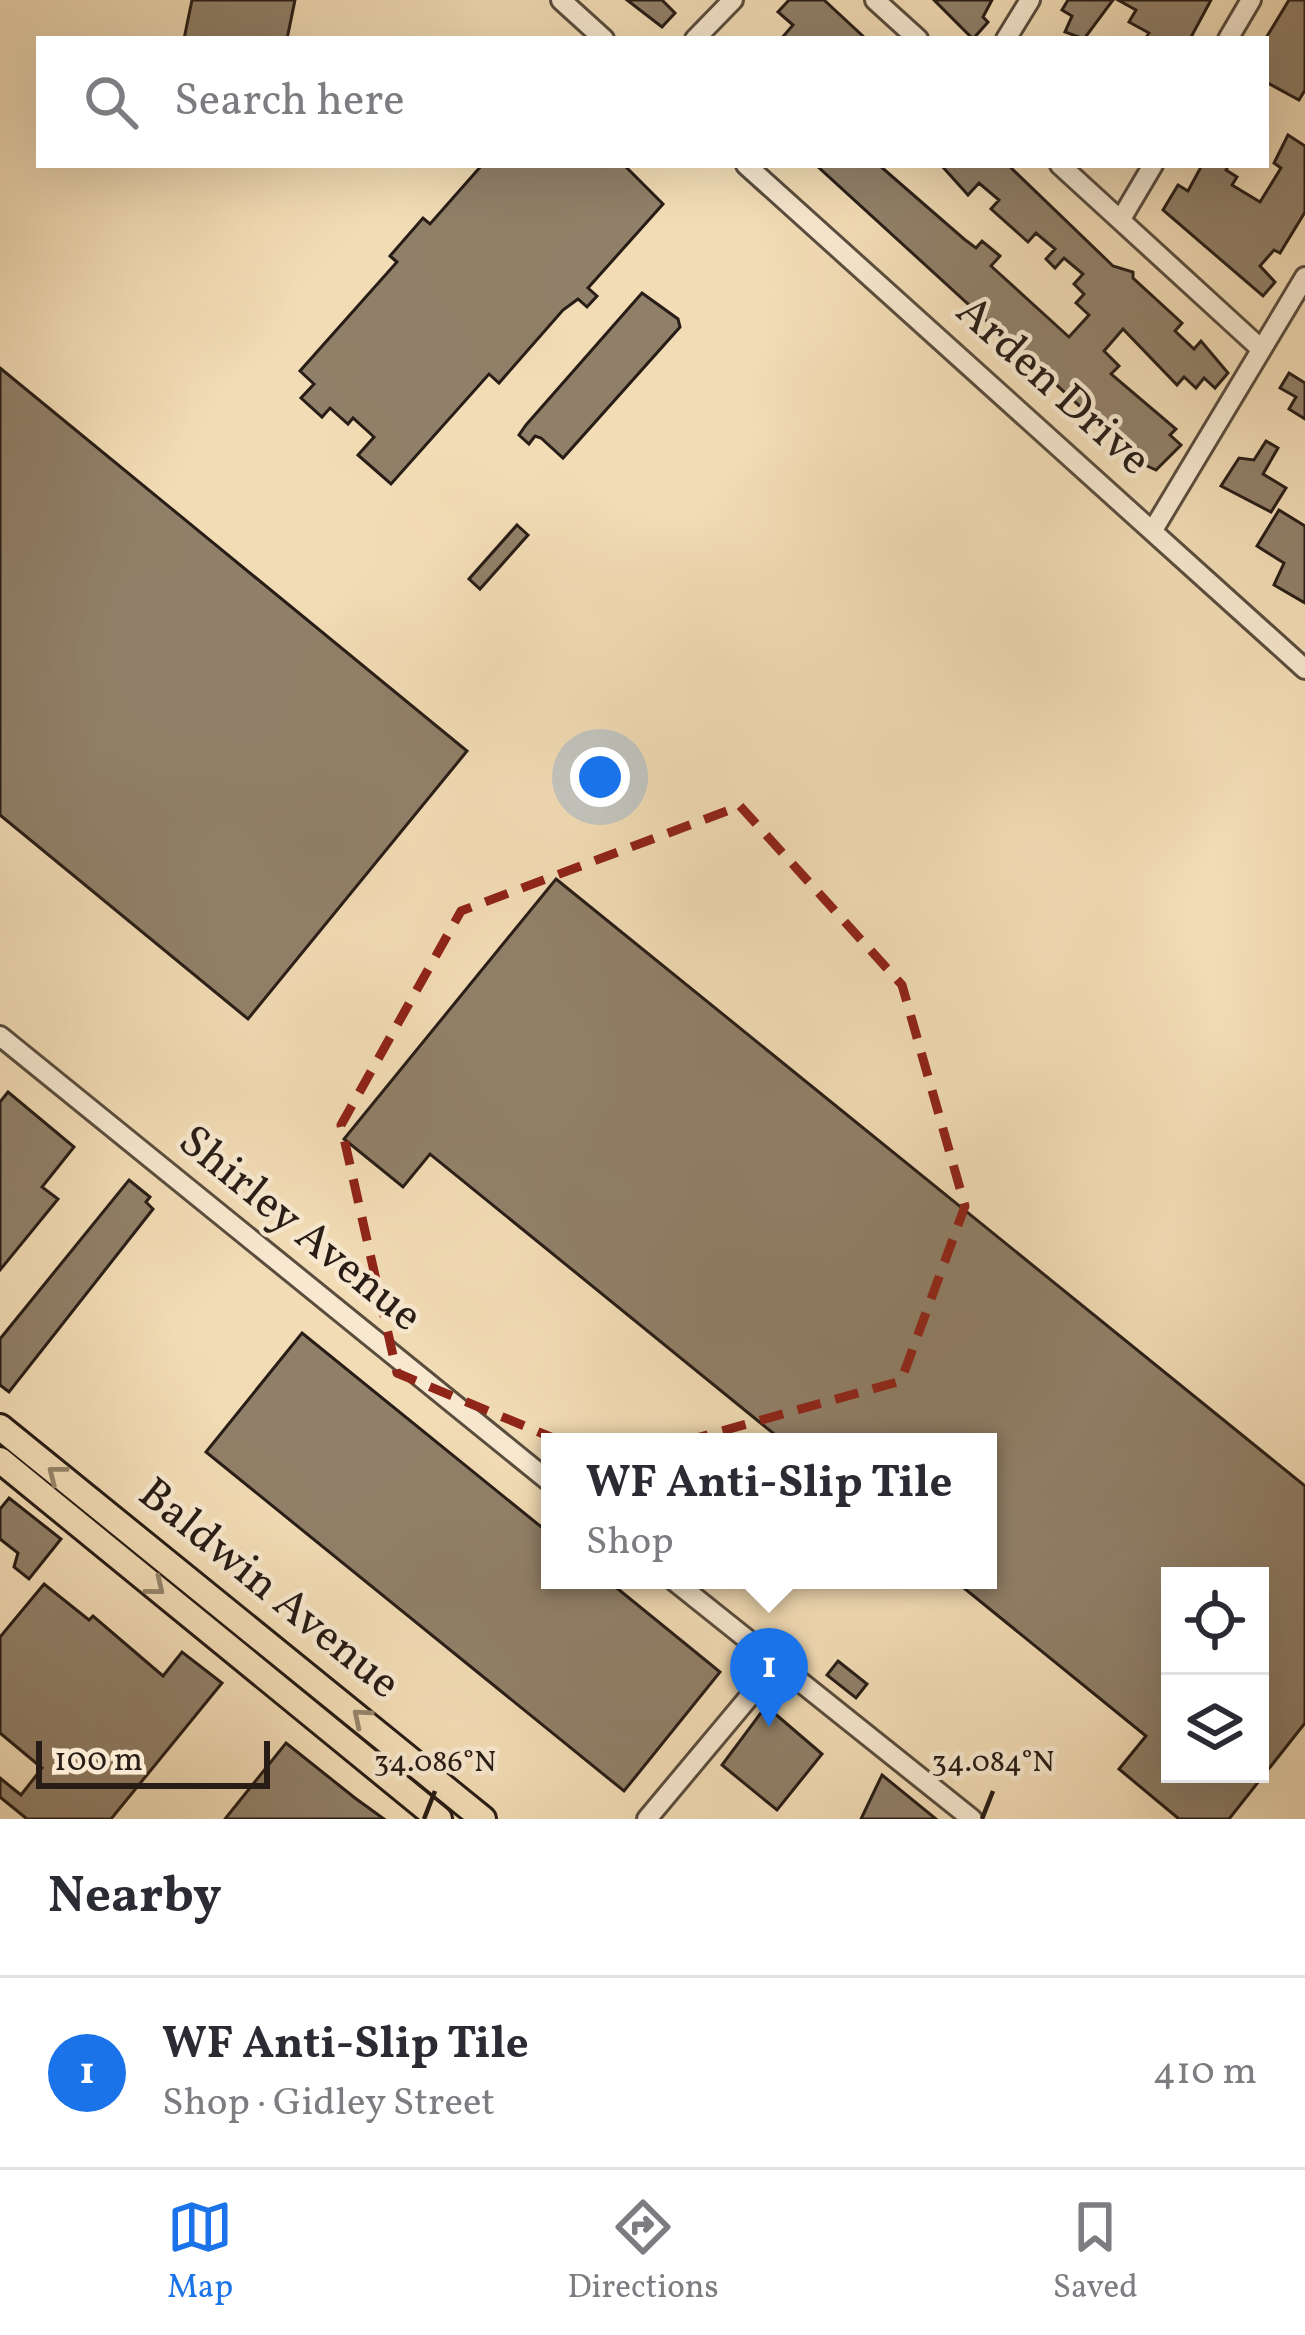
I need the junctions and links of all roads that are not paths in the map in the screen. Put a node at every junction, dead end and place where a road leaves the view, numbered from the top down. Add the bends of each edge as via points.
1 (561, 0) edge
2 (733, 0) edge
3 (875, 0) edge
4 (1030, 0) edge
5 (1251, 0) edge
6 (601, 36) edge
7 (698, 36) edge
8 (915, 36) edge
9 (1008, 36) edge
10 (1230, 36) edge
11 (749, 168) edge
12 (1063, 168) edge
13 (1151, 168) edge
14 (1121, 219) junction
15 (1305, 277) edge
16 (1261, 349) junction
17 (1153, 530) junction
18 (1305, 669) edge
19 (0, 1036) edge
20 (0, 1427) edge
21 (0, 1460) edge
22 (541, 1475) edge
23 (684, 1589) edge
24 (776, 1666) junction
25 (439, 1819) edge
26 (483, 1819) edge
27 (647, 1819) edge
28 (972, 1819) edge

1 - 6 street
2 - 7 street
3 - 8 street
4 - 9 street
5 - 10 street
11 - 17 street, Arden Drive
12 - 14 street
13 - 14 street
14 - 16 street
15 - 16 street
16 - 17 street
17 - 18 street, Arden Drive
19 - 22 street, Shirley Avenue
26 -> 20 main road, Baldwin Avenue
21 -> 25 main road, Baldwin Avenue
23 - 24 street
24 - 27 street
24 - 28 street

